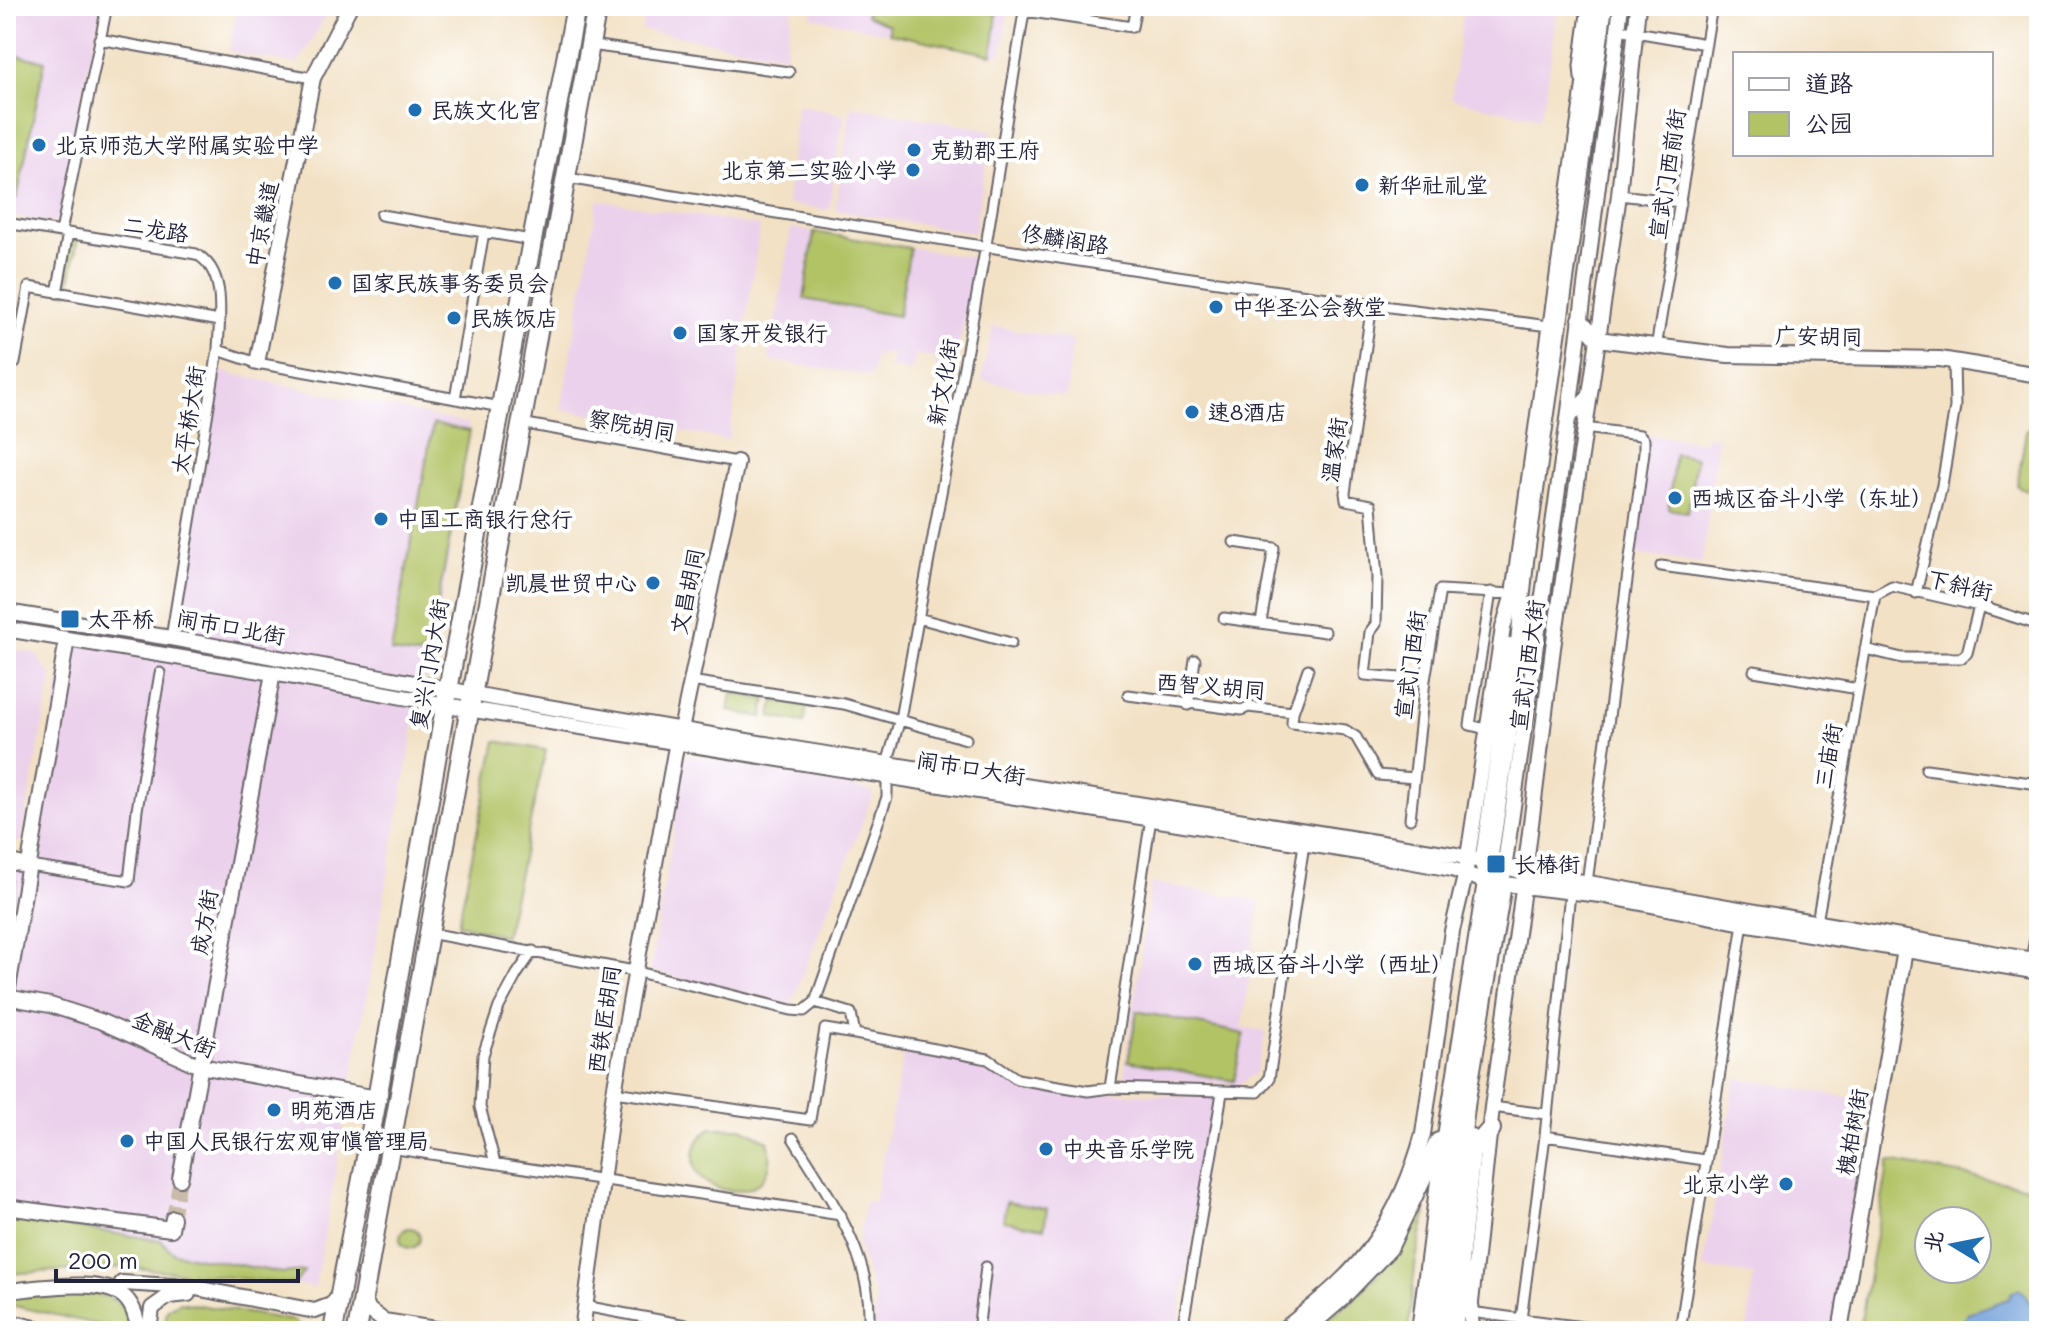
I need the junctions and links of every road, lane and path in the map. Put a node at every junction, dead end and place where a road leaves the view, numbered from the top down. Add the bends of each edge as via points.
1 (107, 6) edge
2 (350, 6) edge
3 (576, 6) edge
4 (597, 6) edge
5 (1136, 6) edge
6 (1587, 6) edge
7 (1595, 6) edge
8 (1605, 6) edge
9 (1621, 6) edge
10 (1638, 6) edge
11 (1712, 6) edge
12 (1025, 8) edge
13 (1618, 29) junction
14 (1634, 33) junction
15 (99, 39) junction
16 (1706, 44) junction
17 (590, 45) junction
18 (789, 72) dead end
19 (313, 78) junction
20 (1587, 99) junction
21 (567, 178) junction
22 (1619, 195) junction
23 (1681, 202) junction
24 (381, 215) dead end
25 (6, 223) edge
26 (484, 232) junction
27 (64, 233) junction
28 (531, 240) junction
29 (986, 245) junction
30 (57, 293) junction
31 (1372, 304) junction
32 (1580, 319) junction
33 (219, 321) junction
34 (1553, 327) junction
35 (1597, 339) junction
36 (1656, 348) junction
37 (218, 350) junction
38 (1954, 361) junction
39 (15, 363) dead end
40 (257, 363) junction
41 (2039, 375) edge
42 (1588, 398) junction
43 (455, 399) junction
44 (501, 407) junction
45 (1568, 419) junction
46 (521, 423) junction
47 (1584, 428) junction
48 (737, 462) joint
49 (1234, 542) dead end
50 (1526, 561) junction
51 (1661, 566) dead end
52 (1491, 592) junction
53 (1916, 593) junction
54 (1513, 594) junction
55 (1875, 595) junction
56 (1979, 606) junction
57 (6, 612) edge
58 (918, 618) junction
59 (1224, 618) dead end
60 (1261, 622) junction
61 (2039, 625) edge
62 (6, 629) edge
63 (1325, 632) dead end
64 (171, 638) junction
65 (67, 639) junction
66 (1011, 643) dead end
67 (1865, 649) junction
68 (168, 655) junction
69 (1195, 660) dead end
70 (1308, 669) dead end
71 (1754, 671) dead end
72 (160, 673) dead end
73 (273, 673) junction
74 (1425, 680) junction
75 (690, 681) junction
76 (1858, 689) junction
77 (1128, 695) dead end
78 (447, 697) junction
79 (470, 701) junction
80 (1188, 705) junction
81 (1293, 712) junction
82 (900, 719) junction
83 (1498, 732) junction
84 (679, 736) junction
85 (966, 739) dead end
86 (1926, 769) dead end
87 (887, 770) junction
88 (1414, 778) junction
89 (2039, 784) edge
90 (1151, 818) junction
91 (1410, 819) dead end
92 (1304, 844) junction
93 (6, 861) edge
94 (29, 866) junction
95 (1489, 870) junction
96 (1465, 876) junction
97 (1524, 880) junction
98 (1587, 883) junction
99 (1570, 893) junction
100 (2039, 917) edge
101 (1817, 922) junction
102 (1743, 923) junction
103 (429, 933) junction
104 (1909, 946) junction
105 (533, 951) junction
106 (2036, 965) edge
107 (634, 971) junction
108 (6, 1000) edge
109 (815, 1002) junction
110 (855, 1034) junction
111 (199, 1069) junction
112 (1110, 1088) junction
113 (614, 1092) junction
114 (1222, 1093) junction
115 (377, 1101) junction
116 (1459, 1102) junction
117 (1492, 1107) junction
118 (1546, 1114) junction
119 (1491, 1129) junction
120 (1545, 1136) junction
121 (793, 1138) dead end
122 (390, 1148) junction
123 (1471, 1152) junction
124 (1433, 1158) junction
125 (1704, 1160) junction
126 (495, 1163) junction
127 (180, 1179) tunnel mouth
128 (601, 1180) junction
129 (1402, 1190) junction
130 (6, 1207) edge
131 (841, 1215) junction
132 (172, 1224) dead end
133 (1447, 1247) junction
134 (986, 1267) dead end
135 (94, 1286) junction
136 (6, 1291) edge
137 (341, 1295) junction
138 (363, 1297) junction
139 (584, 1306) junction
140 (1470, 1312) junction
141 (1521, 1320) junction
142 (6, 1323) edge
143 (137, 1324) edge
144 (38, 1331) edge
145 (149, 1331) edge
146 (331, 1331) edge
147 (357, 1331) edge
148 (370, 1331) edge
149 (421, 1331) edge
150 (448, 1331) edge
151 (569, 1331) edge
152 (582, 1331) edge
153 (718, 1331) edge
154 (868, 1331) edge
155 (978, 1331) edge
156 (1182, 1331) edge
157 (1282, 1331) edge
158 (1302, 1331) edge
159 (1421, 1331) edge
160 (1438, 1331) edge
161 (1454, 1331) edge
162 (1473, 1331) edge
163 (1614, 1331) edge
164 (1680, 1331) edge
165 (1840, 1331) edge
166 (1849, 1331) edge

1 - 15 street
2 - 19 main road, 中京畿道
3 - 28 highway, 复兴门内大街
4 - 17 highway
5 - 12 street via 1132,27
6 - 20 street, 宣武门西大街 via 1579,66
7 - 20 main road, 宣武门西大街
8 - 20 main road, 宣武门西大街
9 - 13 main road, 宣武门西大街
10 - 14 main road, 宣武门西大街
11 - 16 street, 宣武门西前街
12 - 29 street, 新文化街
13 - 14 street
13 - 32 main road, 宣武门西大街
14 - 16 street
14 - 22 main road, 宣武门西大街
15 - 19 street
15 - 27 street
16 - 23 street, 宣武门西前街
17 - 18 street
17 - 21 highway
19 - 40 main road, 中京畿道
20 - 34 main road, 宣武门西大街
21 - 29 street, 佟麟阁路
21 - 46 highway
22 - 23 street
22 - 35 main road, 宣武门西大街
23 - 36 street, 宣武门西前街
24 - 26 street
25 - 27 street, 二龙路
26 - 28 street
26 - 43 street
27 - 30 street
27 - 33 street, 二龙路 via 205,259 219,290
28 - 44 highway, 复兴门内大街
29 - 31 street, 佟麟阁路
29 - 58 street, 新文化街
30 - 33 street
30 - 39 street via 29,287
31 - 34 street, 佟麟阁路
31 - 74 street, 温家街 via 1345,493 1346,500 1371,505 1376,624 1370,632 1365,675
32 - 35 main road
32 - 45 main road, 宣武门西大街
33 - 37 street, 二龙路
34 - 50 main road, 宣武门西大街
34 - 54 main road, 宣武门西大街
35 - 36 main road, 广安胡同
35 - 42 main road, 宣武门西大街
36 - 38 main road, 广安胡同
37 - 40 street, 太平桥大街
37 - 64 street, 太平桥大街
38 - 41 main road, 广安胡同
38 - 53 street via 1955,407
40 - 43 street, 太平桥大街
42 - 45 main road
42 - 47 main road, 宣武门西大街
43 - 44 street, 太平桥大街
44 - 78 highway, 复兴门内大街
45 - 95 main road, 宣武门西大街
46 - 48 street, 察院胡同
46 - 79 highway
47 - 97 main road, 宣武门西大街
47 - 98 street via 1640,435 1644,440
48 - 75 main road, 文昌胡同
49 - 60 street via 1274,548
50 - 54 main road
50 - 83 main road, 宣武门西大街
51 - 55 street, 下斜街
52 - 54 street, 宣武门西街
52 - 74 street, 宣武门西街 via 1440,590
52 - 83 street via 1470,725
53 - 55 street, 下斜街 via 1892,586
53 - 56 street, 下斜街
54 - 83 main road, 宣武门西大街
55 - 67 street, 三庙街
56 - 61 street, 下斜街
56 - 67 street via 1967,653 1961,658 1902,658
57 - 64 main road, 闹市口北街
58 - 66 street
58 - 82 street, 新文化街
59 - 60 street
60 - 63 street
62 - 65 main road, 闹市口北街
64 - 68 main road
64 - 78 main road, 闹市口北街
65 - 68 main road, 闹市口北街
65 - 94 main road
67 - 76 street, 三庙街
68 - 73 main road, 闹市口北街
69 - 80 street
70 - 81 street, 西智义胡同
71 - 76 street
72 - 94 street via 129,881
73 - 78 main road, 闹市口北街
73 - 111 main road, 成方街
74 - 88 street, 宣武门西街
75 - 82 street via 844,704
75 - 84 main road, 文昌胡同
76 - 101 street, 三庙街
77 - 80 street, 西智义胡同
78 - 79 main road, 闹市口大街
78 - 115 highway, 复兴门内大街
79 - 84 main road, 闹市口大街
79 - 103 highway
80 - 81 street, 西智义胡同
81 - 88 street via 1292,723 1345,730 1356,737 1378,775
82 - 85 street
82 - 87 street, 新文化街
83 - 95 main road, 宣武门西大街
83 - 95 main road, 宣武门西大街
84 - 87 main road, 闹市口大街
84 - 107 main road, 西铁匠胡同
86 - 89 street
87 - 90 main road, 闹市口大街
87 - 95 main road, 闹市口大街 via 1400,845
87 - 109 street, 新文化街 via 887,797
88 - 91 street, 宣武门西街
90 - 92 main road, 闹市口大街
90 - 112 street
92 - 96 main road, 闹市口大街
92 - 114 street via 1269,1079 1258,1092
93 - 94 main road
94 - 108 main road
95 - 96 main road, 闹市口大街
95 - 96 main road
95 - 97 main road
95 - 116 highway, 宣武门西大街
96 - 129 main road via 1423,1134
97 - 98 main road
97 - 99 main road
97 - 117 main road, 宣武门西大街
98 - 101 main road
99 - 102 main road
99 - 118 street
100 - 106 street
101 - 104 main road
102 - 104 main road
102 - 125 street
103 - 105 street
103 - 122 highway
104 - 106 main road
104 - 165 main road, 槐柏树街
104 - 166 main road, 槐柏树街
105 - 107 street
105 - 126 street via 499,1007 483,1055 480,1107
107 - 109 street via 795,1011
107 - 113 main road, 西铁匠胡同
108 - 111 main road, 金融大街 via 75,1019
109 - 110 street via 851,1013
110 - 112 street via 988,1059 1017,1079 1088,1091
110 - 113 street via 825,1029 810,1120
111 - 115 main road, 金融大街
111 - 127 main road, 成方街
112 - 114 street
113 - 128 main road, 西铁匠胡同
114 - 156 street
115 - 137 highway, 复兴门内大街
116 - 123 highway
116 - 124 highway
116 - 133 highway, 宣武门西大街
117 - 118 street
117 - 119 main road, 宣武门西大街
118 - 120 street
119 - 123 highway
119 - 140 main road, 宣武门西大街
120 - 125 street
120 - 141 street
121 - 131 street
122 - 126 street
122 - 138 highway
123 - 133 highway
124 - 129 highway
124 - 158 highway via 1388,1248
125 - 164 street
126 - 128 street
128 - 131 street
128 - 139 main road, 西铁匠胡同
129 - 157 main road via 1375,1242
130 - 132 main road
131 - 154 street via 869,1294
133 - 140 highway
133 - 159 highway, 宣武门西大街
133 - 160 highway, 宣武门西大街
133 - 161 highway
134 - 155 street
135 - 136 main road
135 - 137 main road via 190,1287 315,1311
135 - 143 main road via 121,1294
137 - 146 highway, 复兴门内大街
138 - 147 highway
138 - 150 main road via 369,1310 384,1321
139 - 151 main road
139 - 152 main road, 西铁匠胡同
139 - 153 street
140 - 141 street
140 - 162 main road, 宣武门西大街
141 - 163 street
142 - 144 highway
143 - 145 main road
145 - 146 main road via 152,1308 178,1294 314,1317
148 - 149 main road via 384,1326

